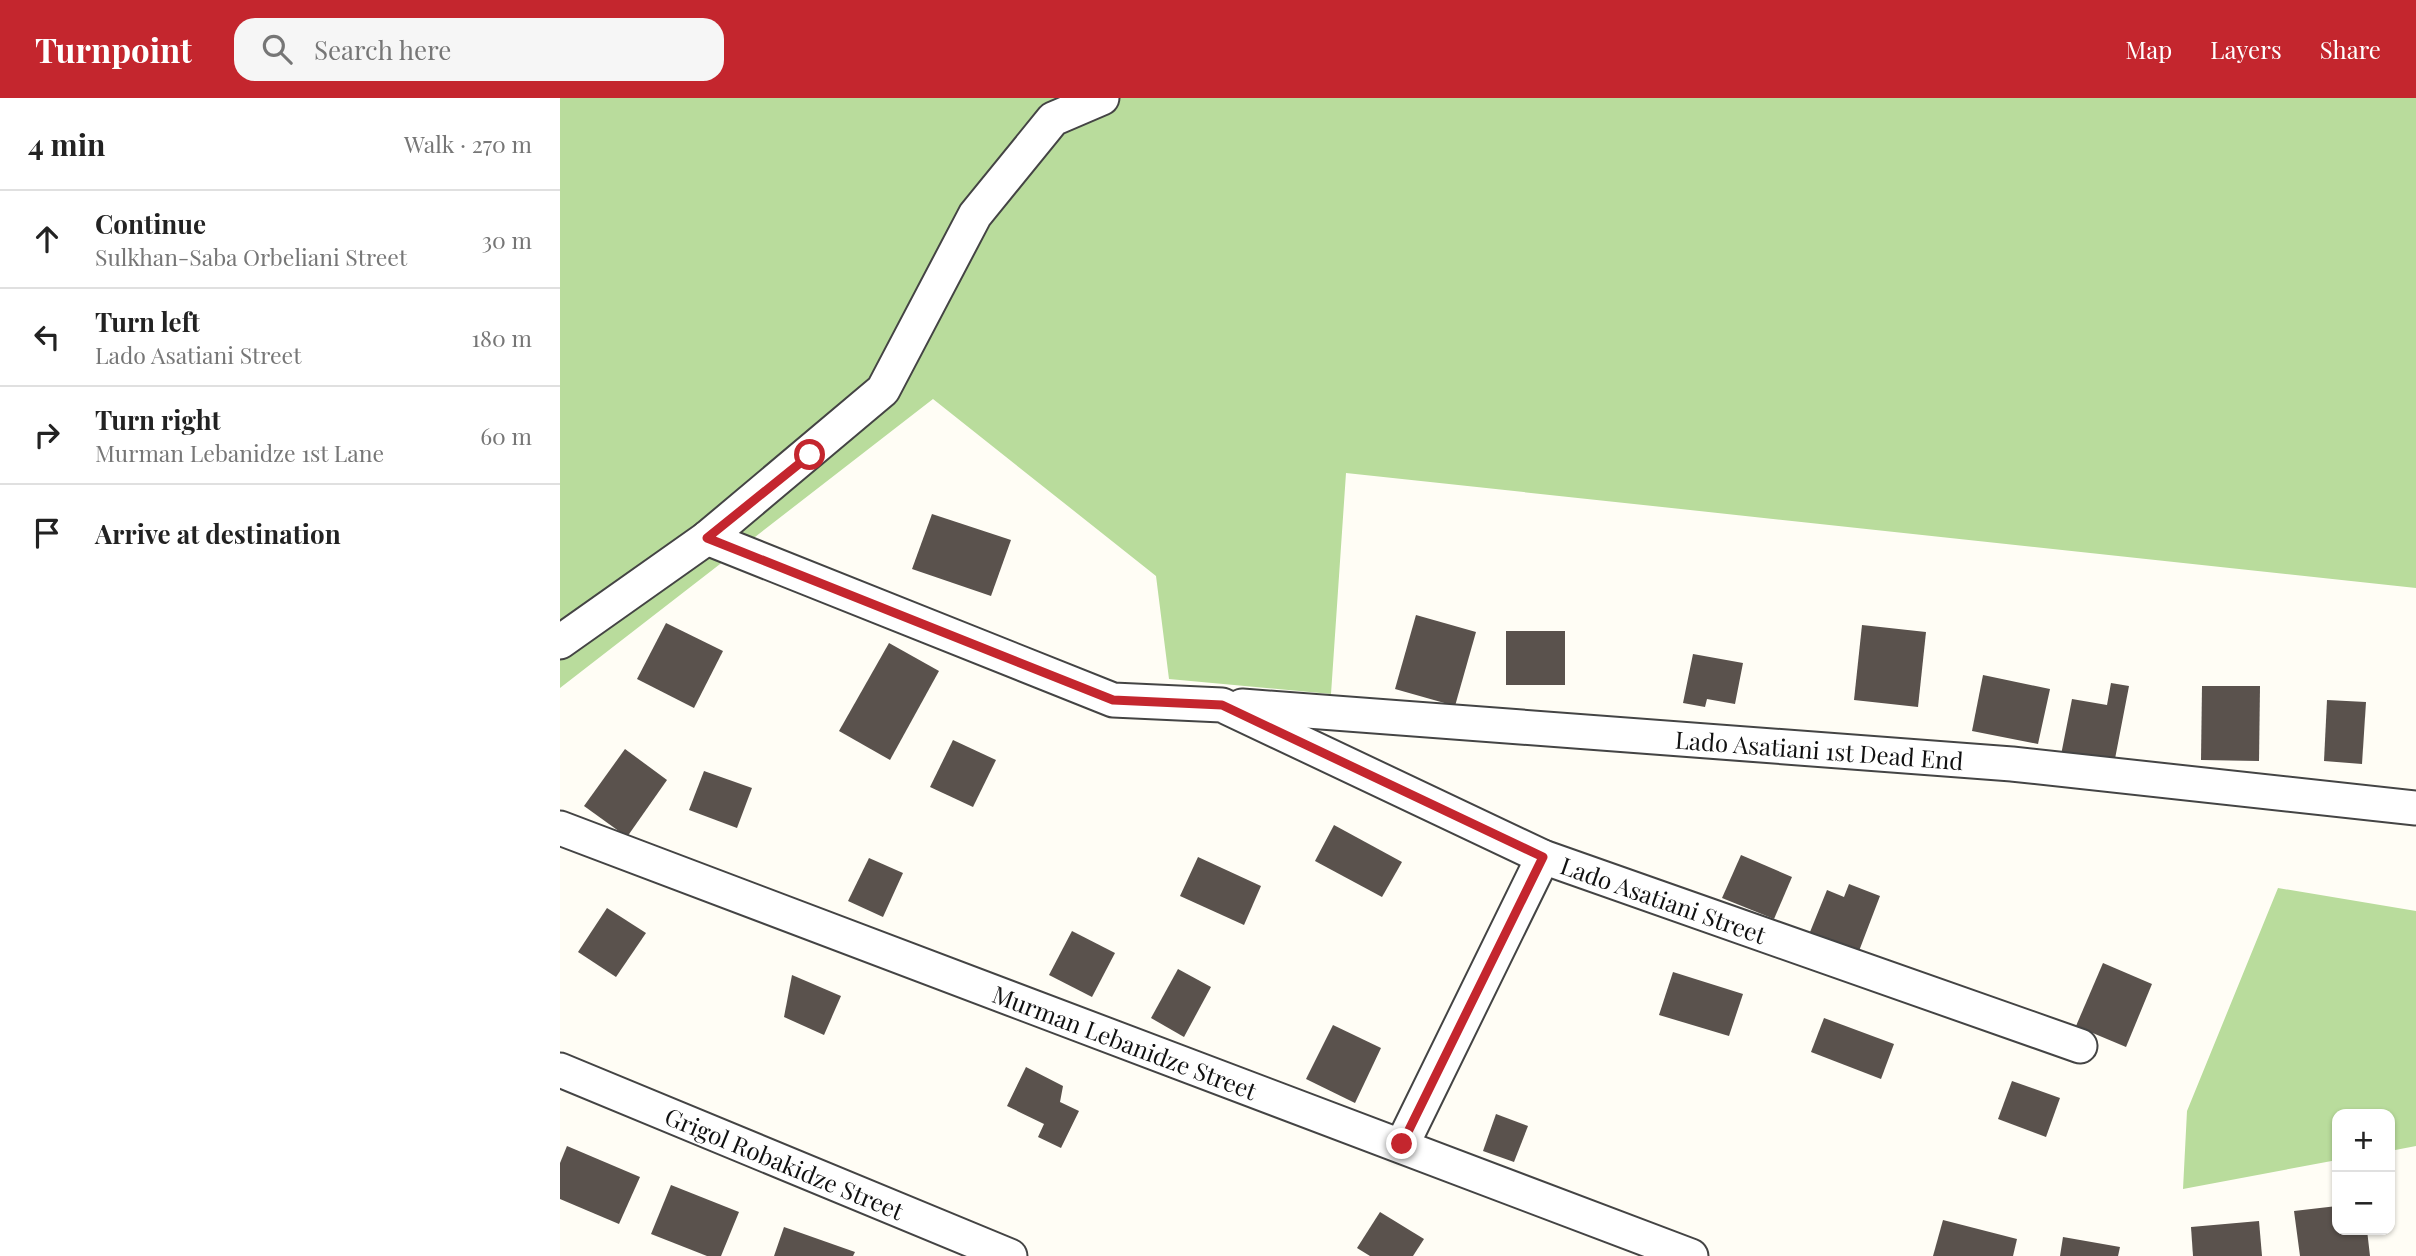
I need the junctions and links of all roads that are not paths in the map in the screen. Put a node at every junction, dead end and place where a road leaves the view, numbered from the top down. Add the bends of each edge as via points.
1 (1101, 98) edge
2 (707, 538) junction
3 (560, 642) edge
4 (1222, 705) junction
5 (2416, 808) edge
6 (560, 828) edge
7 (1543, 857) junction
8 (2080, 1046) dead end
9 (560, 1070) edge
10 (1402, 1144) junction
11 (1010, 1256) edge
12 (1691, 1256) edge

1 - 2 street via 1053,120 975,215 883,390
2 - 3 street
2 - 4 street, Lado Asatiani Street via 1113,700
4 - 5 street, Lado Asatiani 1st Dead End via 2012,764
4 - 7 street, Lado Asatiani Street
6 - 10 street, Murman Lebanidze Street
7 - 8 street, Lado Asatiani Street
7 - 10 street
9 - 11 street, Grigol Robakidze Street
10 - 12 street, Murman Lebanidze Street

